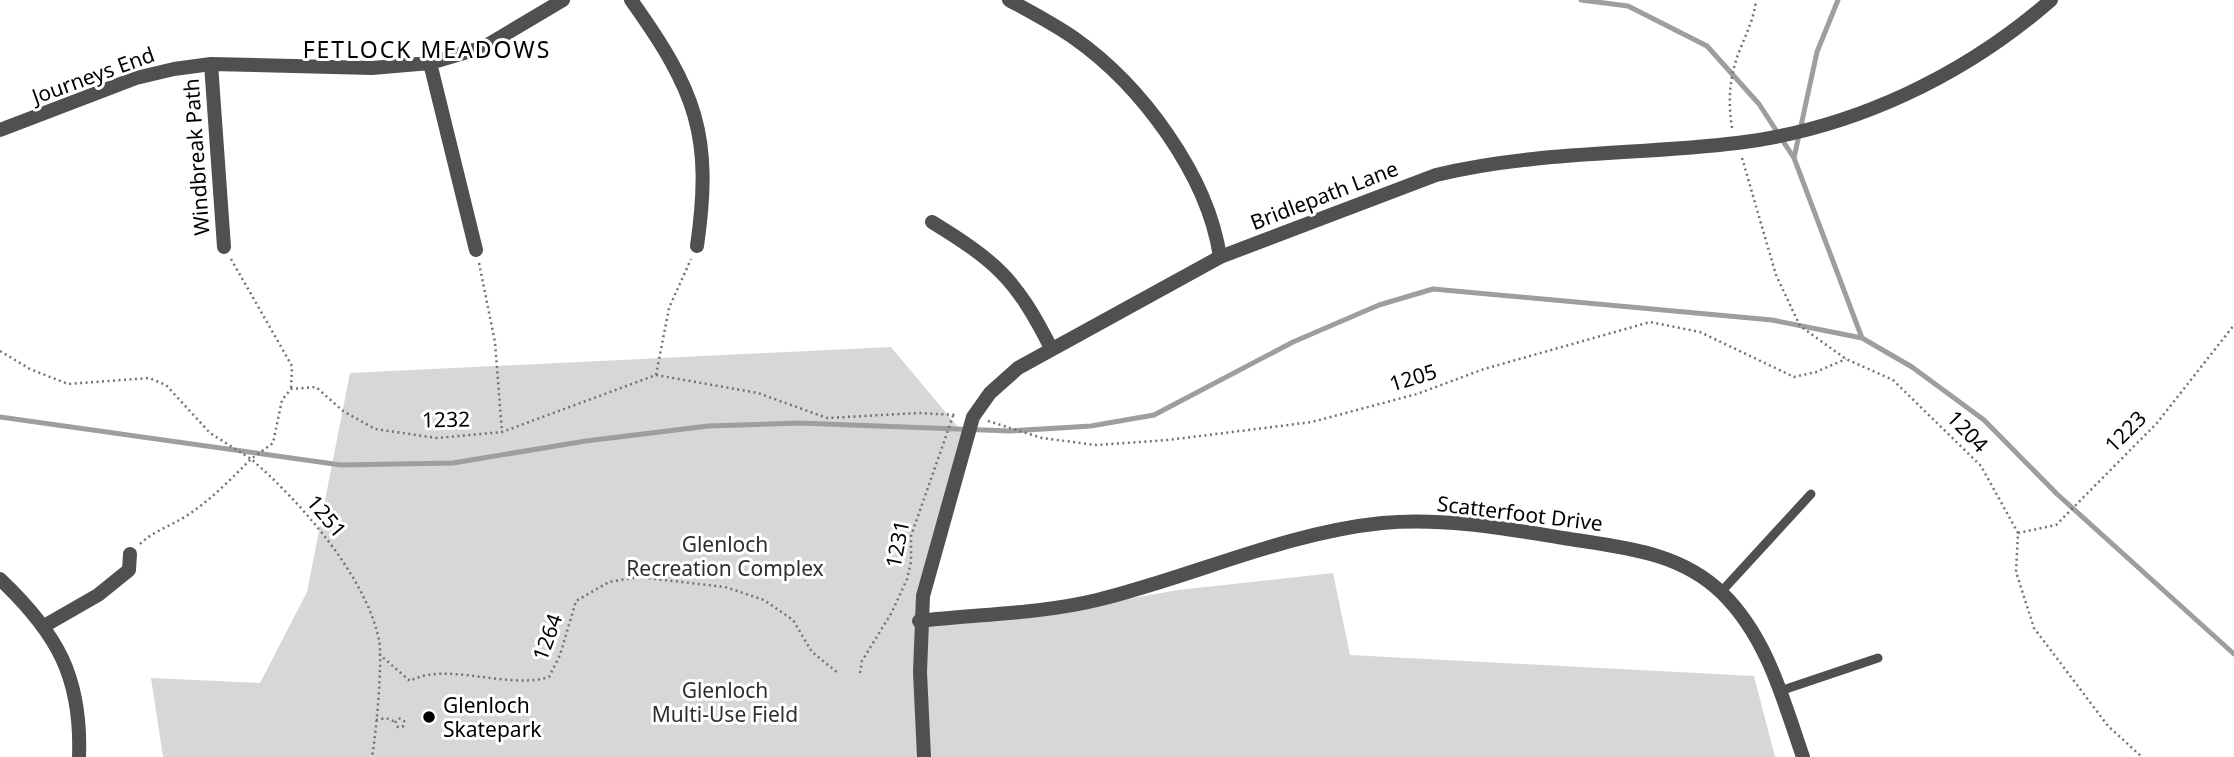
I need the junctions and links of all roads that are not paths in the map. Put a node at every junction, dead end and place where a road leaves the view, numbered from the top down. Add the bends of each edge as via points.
1 (563, 0) edge
2 (631, 0) edge
3 (1009, 0) edge
4 (2051, 0) edge
5 (430, 63) junction
6 (211, 64) junction
7 (0, 131) edge
8 (932, 222) dead end
9 (697, 246) road end
10 (224, 247) road end
11 (476, 250) road end
12 (1220, 257) junction
13 (1052, 348) junction
14 (1811, 494) dead end
15 (130, 554) road end
16 (0, 579) edge
17 (1721, 592) junction
18 (919, 621) junction
19 (44, 626) junction
20 (1878, 658) dead end
21 (1780, 691) junction
22 (79, 757) edge
23 (924, 757) edge
24 (1803, 757) edge

1 - 5 street, Journeys End via 485,47
2 - 9 street via 686,87 697,117 704,184
3 - 12 street via 1074,38 1153,116 1202,198
4 - 12 street, Bridlepath Lane via 2010,35 1954,70 1831,122 1738,143 1472,166 1408,185
5 - 6 street, Journeys End via 372,68
5 - 11 street
6 - 7 street, Journeys End via 136,78
6 - 10 street, Windbreak Path
8 - 13 street via 999,267 1018,289
12 - 13 street, Bridlepath Lane
13 - 18 street, Bridlepath Lane via 1018,368 990,393 968,429
14 - 17 lane
15 - 19 street via 129,570 99,595
16 - 19 street
17 - 18 street, Scatterfoot Drive via 1669,559 1642,550 1477,525 1383,523 1247,553 1097,600
17 - 21 street, Scatterfoot Drive via 1759,640
18 - 23 street, Bridlepath Lane
19 - 22 street via 69,671 77,709
20 - 21 lane
21 - 24 street, Scatterfoot Drive

